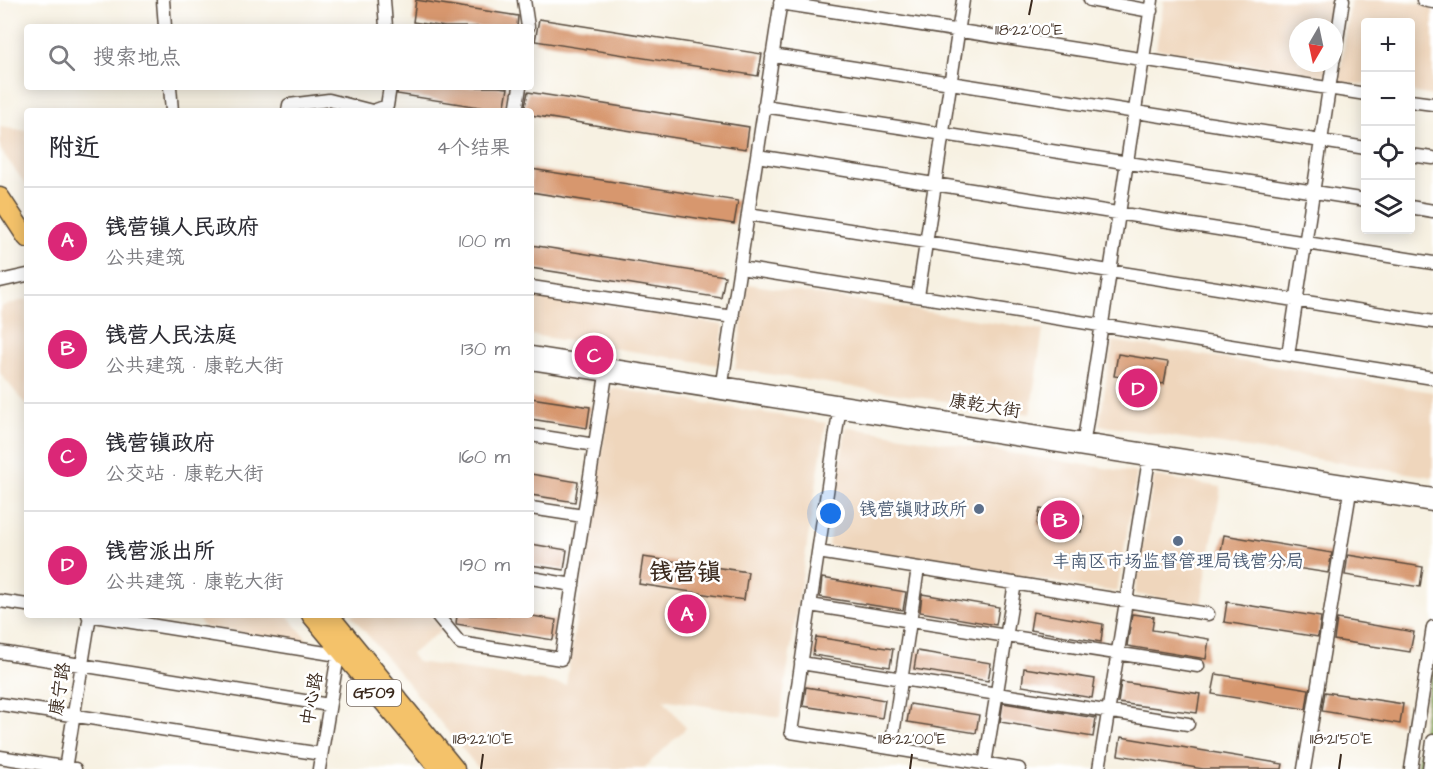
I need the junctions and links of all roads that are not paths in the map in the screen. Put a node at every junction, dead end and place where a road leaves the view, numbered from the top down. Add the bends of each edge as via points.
1 (163, 0) edge
2 (384, 0) edge
3 (524, 0) edge
4 (963, 0) edge
5 (1090, 0) edge
6 (1343, 0) edge
7 (1423, 0) edge
8 (781, 2) edge
9 (1433, 2) edge
10 (1152, 5) edge
11 (1340, 18) edge
12 (165, 24) edge
13 (386, 24) edge
14 (528, 24) edge
15 (958, 31) junction
16 (772, 55) junction
17 (1143, 60) junction
18 (1332, 72) edge
19 (950, 83) junction
20 (1329, 88) junction
21 (170, 90) edge
22 (390, 90) edge
23 (519, 90) edge
24 (1361, 93) edge
25 (1415, 102) edge
26 (1433, 104) edge
27 (765, 106) junction
28 (172, 108) edge
29 (288, 108) edge
30 (360, 108) edge
31 (381, 108) edge
32 (516, 108) edge
33 (1135, 112) junction
34 (942, 134) junction
35 (1321, 141) junction
36 (1361, 147) edge
37 (1415, 155) edge
38 (757, 156) junction
39 (1433, 158) edge
40 (1127, 163) junction
41 (935, 184) junction
42 (1314, 192) junction
43 (0, 196) edge
44 (1361, 199) edge
45 (1415, 208) edge
46 (1433, 211) edge
47 (748, 214) junction
48 (1119, 214) junction
49 (24, 233) edge
50 (926, 242) junction
51 (1306, 243) junction
52 (1433, 263) edge
53 (740, 268) junction
54 (1110, 271) junction
55 (24, 276) edge
56 (0, 281) edge
57 (534, 287) edge
58 (918, 296) junction
59 (1297, 300) junction
60 (732, 317) junction
61 (1433, 322) edge
62 (1102, 325) junction
63 (534, 353) edge
64 (1288, 355) junction
65 (534, 363) edge
66 (606, 375) junction
67 (1433, 378) edge
68 (722, 383) junction
69 (840, 407) junction
70 (534, 435) edge
71 (1084, 440) junction
72 (595, 445) junction
73 (1149, 455) junction
74 (1350, 492) junction
75 (1433, 495) edge
76 (1433, 505) edge
77 (534, 508) edge
78 (583, 516) junction
79 (818, 552) junction
80 (918, 568) junction
81 (534, 578) edge
82 (1015, 583) junction
83 (573, 585) junction
84 (0, 601) edge
85 (1126, 601) junction
86 (24, 605) edge
87 (810, 605) junction
88 (1208, 614) dead end
89 (89, 618) edge
90 (113, 618) edge
91 (314, 618) edge
92 (330, 618) edge
93 (440, 618) edge
94 (910, 621) junction
95 (1433, 627) edge
96 (1006, 636) junction
97 (341, 647) junction
98 (0, 652) edge
99 (1118, 654) junction
100 (801, 663) junction
101 (82, 666) junction
102 (1198, 666) dead end
103 (901, 679) junction
104 (997, 694) junction
105 (0, 704) edge
106 (329, 705) junction
107 (1108, 712) junction
108 (74, 716) junction
109 (1188, 724) dead end
110 (1433, 741) edge
111 (891, 748) junction
112 (321, 754) junction
113 (0, 757) edge
114 (986, 764) junction
115 (68, 769) edge
116 (319, 769) edge
117 (439, 769) edge
118 (455, 769) edge
119 (1019, 769) edge
120 (1099, 769) edge
121 (1304, 769) edge
122 (1412, 769) edge
123 (1429, 769) edge

1 - 12 street
2 - 13 street
3 - 14 street
4 - 15 street
5 - 10 street
6 - 11 street
7 - 9 street
8 - 15 street
8 - 16 street
10 - 17 street
15 - 17 street
15 - 19 street
16 - 19 street
16 - 27 street
17 - 20 street
17 - 33 street
18 - 20 street
19 - 33 street
19 - 34 street
20 - 24 street
20 - 35 street
21 - 28 street
22 - 31 street via 387,106
23 - 32 street
25 - 26 street
27 - 34 street
27 - 38 street
29 - 30 street via 328,100
33 - 35 street
33 - 40 street
34 - 40 street
34 - 41 street
35 - 36 street
35 - 42 street
37 - 39 street
38 - 41 street
38 - 47 street
40 - 42 street
40 - 48 street
41 - 48 street
41 - 50 street
42 - 44 street
42 - 51 street
43 - 49 highway
45 - 46 street
47 - 50 street
47 - 53 street
48 - 51 street
48 - 54 street
50 - 54 street
50 - 58 street
51 - 52 street
51 - 59 street
53 - 58 street
53 - 60 street
54 - 59 street
54 - 62 street
55 - 56 street
57 - 60 street
58 - 62 street
59 - 61 street
59 - 64 street
60 - 68 street
62 - 64 street
62 - 71 street
63 - 68 street, 康乾大街
64 - 67 street
65 - 66 street, 康乾大街
66 - 69 street, 康乾大街
66 - 72 street
68 - 69 street, 康乾大街
69 - 71 street, 康乾大街
69 - 73 street, 康乾大街
69 - 79 street
70 - 72 street
71 - 73 street, 康乾大街
72 - 78 street
73 - 74 street, 康乾大街
73 - 75 street, 康乾大街
73 - 85 street
74 - 76 street, 康乾大街
74 - 121 street
77 - 78 street
78 - 83 street
79 - 80 street
79 - 87 street
80 - 82 street
80 - 94 street
81 - 83 street
82 - 85 street
82 - 96 street
83 - 93 street via 561,659 460,643
84 - 86 street
85 - 88 street
85 - 99 street
87 - 94 street
87 - 100 street
89 - 101 street, 康宁路
90 - 97 street
91 - 97 highway, G509
92 - 97 highway, G509
94 - 96 street
94 - 103 street
95 - 122 street
96 - 99 street
96 - 104 street
97 - 106 street, 中心路
97 - 117 highway, G509
97 - 118 highway, G509
98 - 101 street
99 - 102 street
99 - 107 street
100 - 103 street
100 - 111 street via 790,732
101 - 106 street
101 - 108 street, 康宁路
103 - 104 street
103 - 111 street
104 - 107 street
104 - 114 street
105 - 108 street
106 - 112 street, 中心路
107 - 109 street
107 - 120 street
108 - 112 street
108 - 115 street, 康宁路
110 - 123 street
111 - 114 street
112 - 116 street, 中心路
113 - 115 street
114 - 119 street

